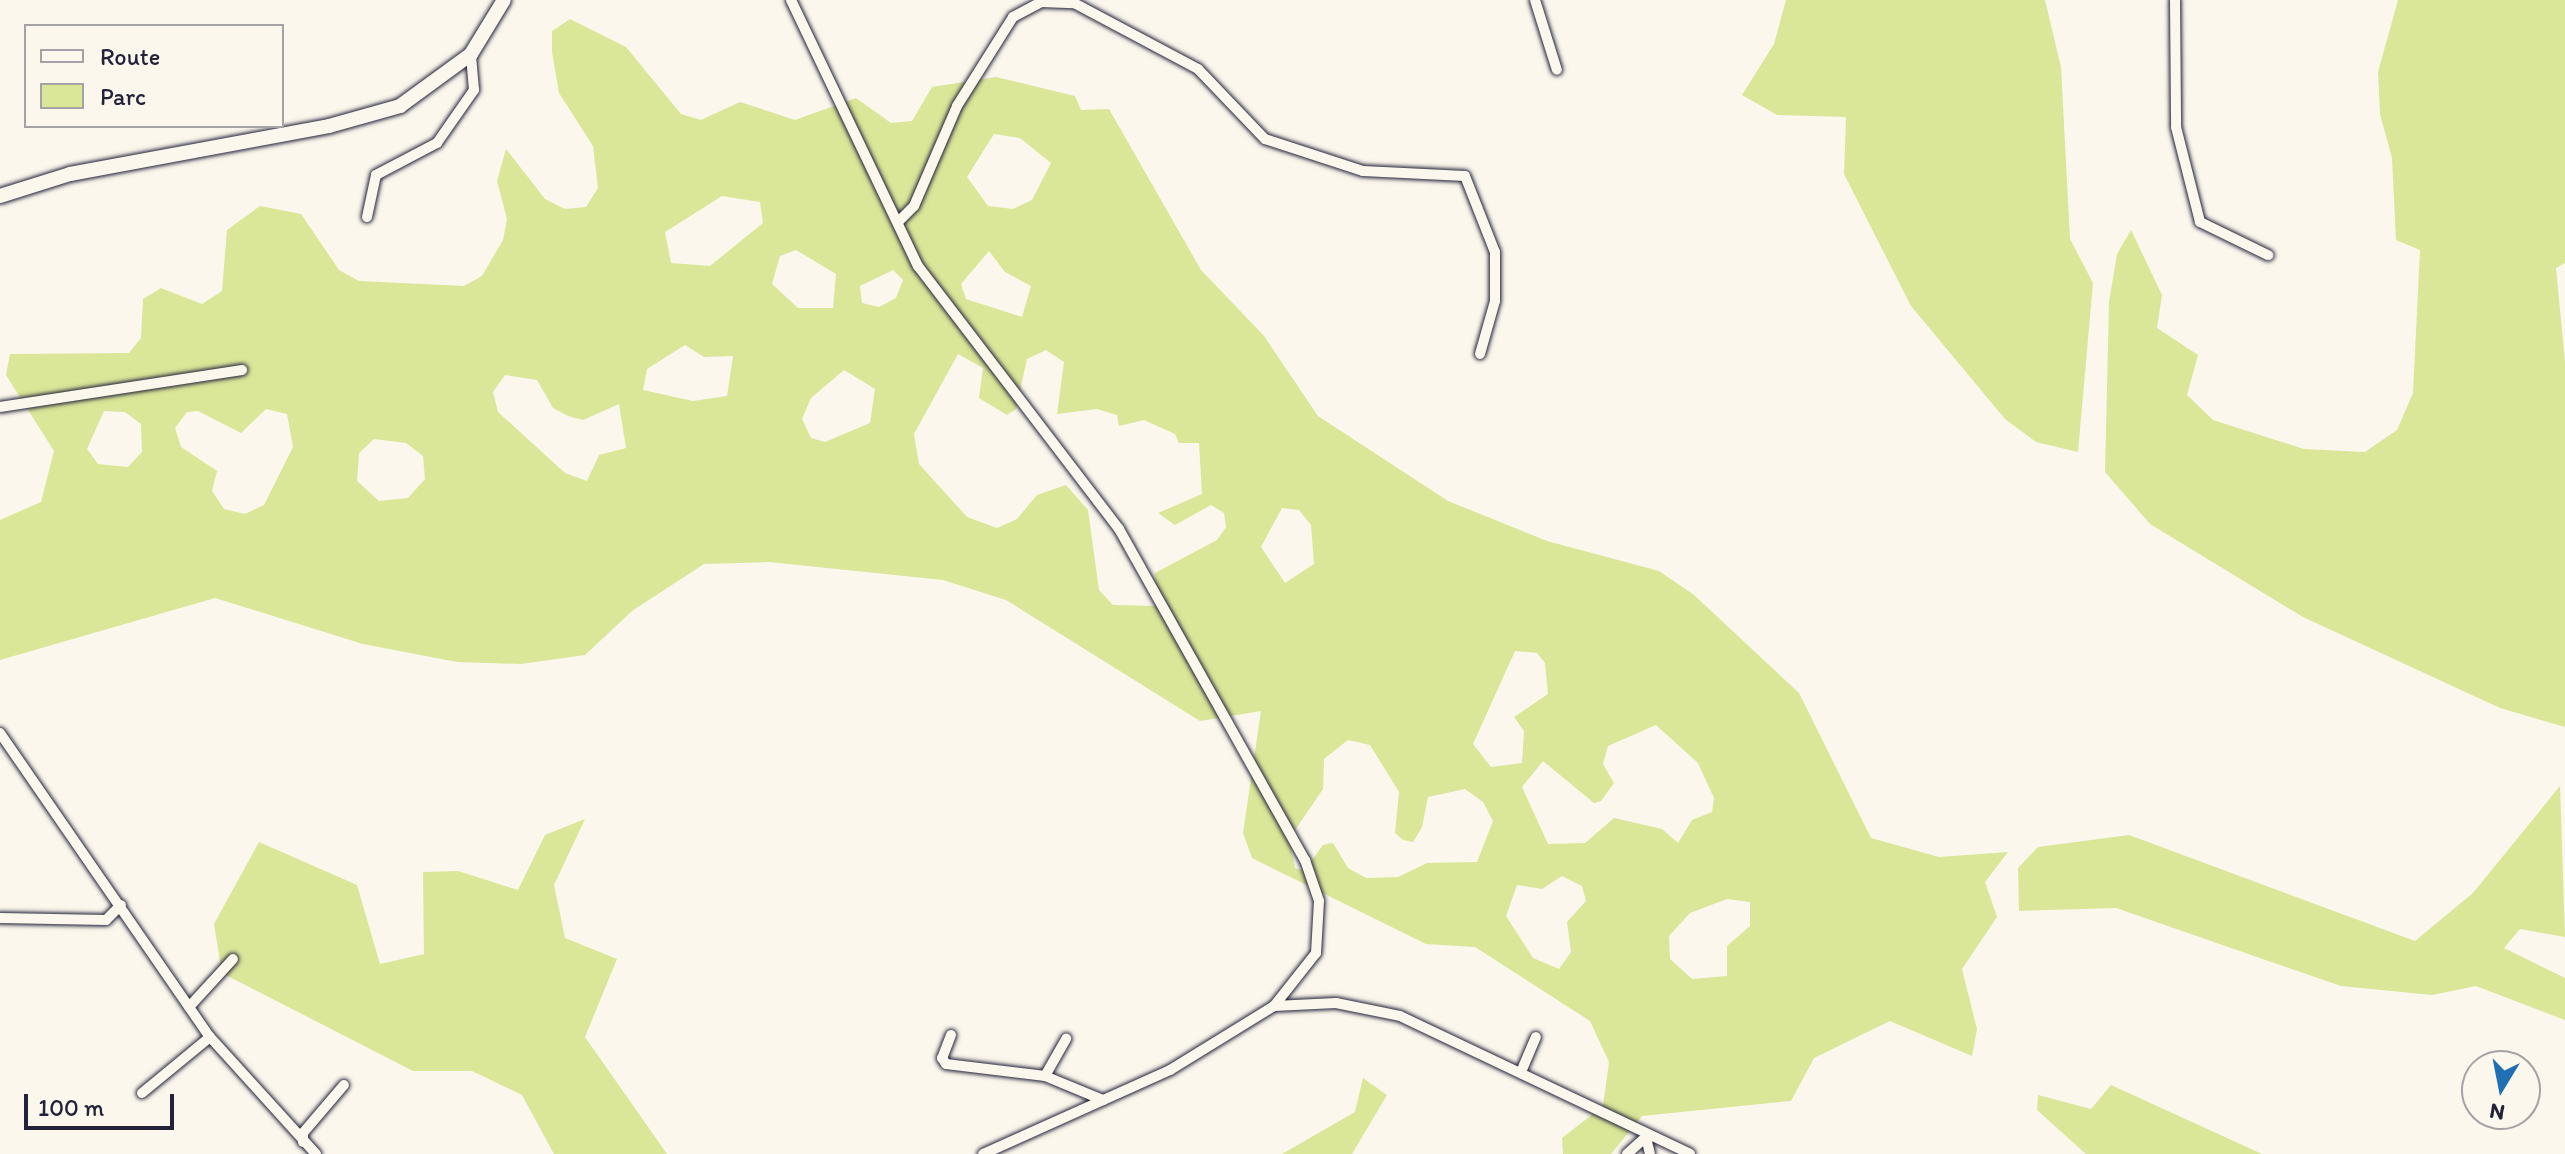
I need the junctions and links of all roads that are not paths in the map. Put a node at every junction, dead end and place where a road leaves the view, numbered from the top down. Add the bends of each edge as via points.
1 (504, 0) edge
2 (791, 0) edge
3 (1535, 0) edge
4 (2175, 0) edge
5 (471, 54) junction
6 (1557, 70) dead end
7 (0, 196) edge
8 (367, 217) dead end
9 (898, 222) junction
10 (2268, 255) dead end
11 (1480, 354) dead end
12 (242, 370) dead end
13 (0, 407) edge
14 (0, 733) edge
15 (121, 905) junction
16 (0, 918) edge
17 (233, 959) dead end
18 (1274, 1006) junction
19 (189, 1007) junction
20 (951, 1035) dead end
21 (210, 1037) junction
22 (1536, 1037) dead end
23 (1066, 1039) dead end
24 (1521, 1072) junction
25 (1045, 1076) junction
26 (344, 1085) dead end
27 (142, 1093) dead end
28 (1103, 1100) junction
29 (1646, 1137) junction
30 (303, 1142) junction
31 (316, 1154) edge
32 (983, 1154) edge
33 (1627, 1154) edge
34 (1650, 1154) edge
35 (1690, 1154) edge

1 - 5 main road
2 - 9 street
3 - 6 street
4 - 10 street via 2176,127 2200,222
5 - 7 main road via 426,91 369,117 70,174
5 - 8 street via 477,81 452,125 437,143 376,175
9 - 11 street via 914,206 957,106 1013,17 1041,2 1074,3 1198,69 1265,139 1363,171 1465,176 1495,252 1495,301
9 - 18 street via 923,275 1119,529 1305,860 1319,901 1320,941
12 - 13 street
14 - 15 street
15 - 16 street via 106,920
15 - 19 street
17 - 19 street
18 - 24 street via 1336,1003 1389,1013
18 - 28 street via 1170,1070
19 - 21 street
20 - 25 street via 942,1058 946,1064
21 - 27 street
21 - 30 street
22 - 24 street
23 - 25 street
24 - 29 street
25 - 28 street
26 - 30 street via 303,1133
28 - 32 street
29 - 33 street
29 - 34 street
29 - 35 street
30 - 31 street

